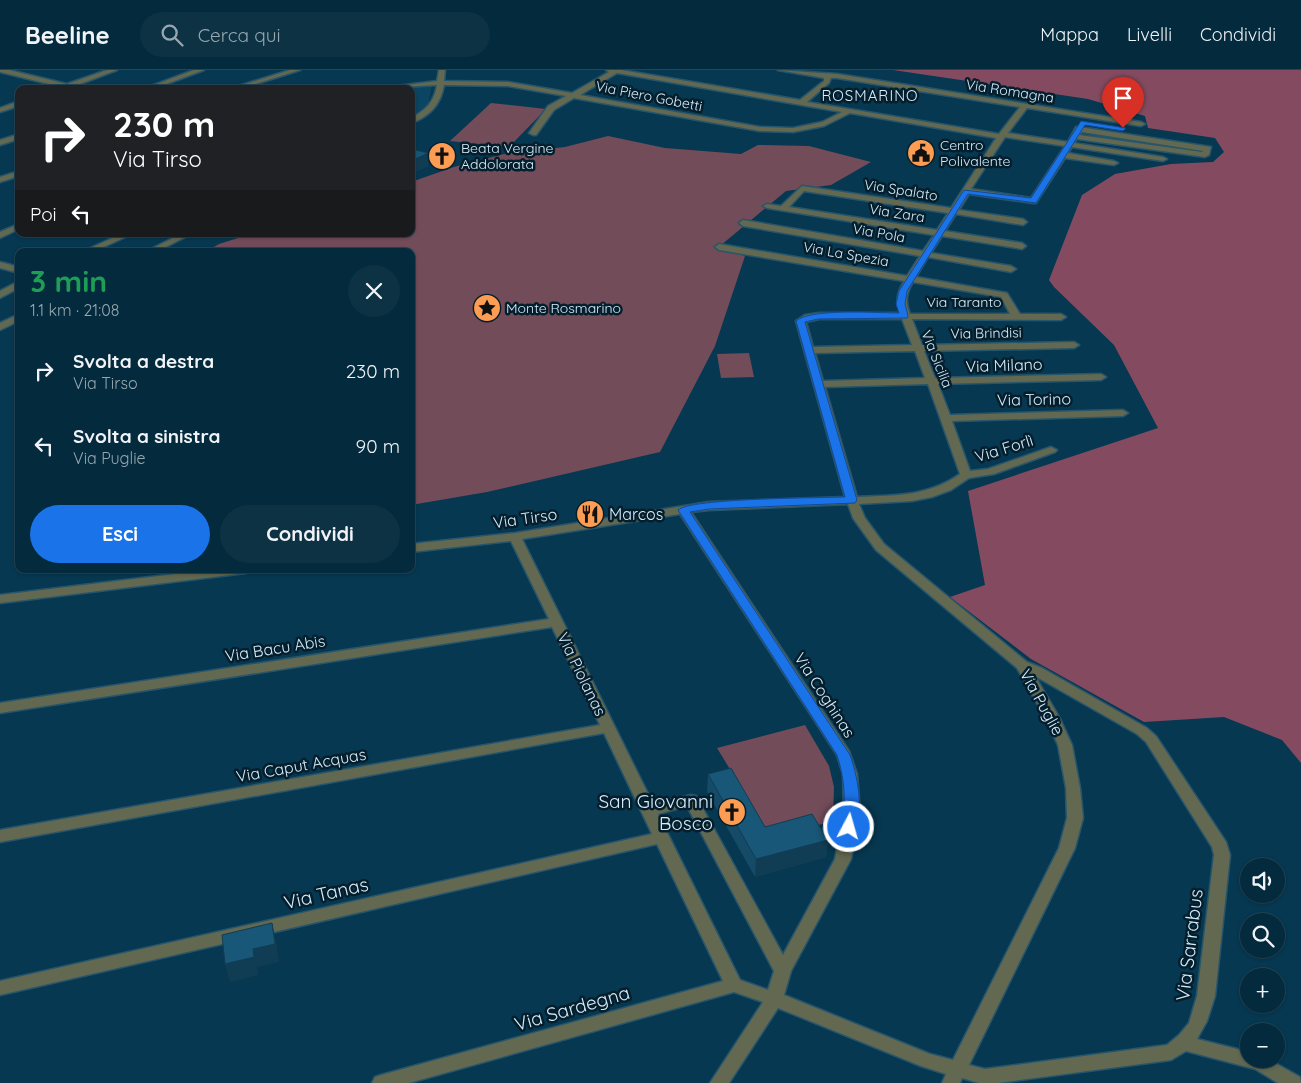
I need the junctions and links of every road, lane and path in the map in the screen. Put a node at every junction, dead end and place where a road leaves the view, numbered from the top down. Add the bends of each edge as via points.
1 (1, 70) edge
2 (24, 70) edge
3 (114, 70) edge
4 (201, 70) edge
5 (297, 70) edge
6 (442, 70) edge
7 (614, 70) edge
8 (780, 70) edge
9 (14, 73) junction
10 (828, 76) junction
11 (0, 78) edge
12 (441, 83) junction
13 (54, 85) edge
14 (72, 85) edge
15 (158, 85) edge
16 (246, 85) edge
17 (415, 85) edge
18 (575, 95) junction
19 (801, 103) junction
20 (15, 104) edge
21 (1024, 107) junction
22 (0, 110) edge
23 (849, 111) junction
24 (415, 119) edge
25 (1141, 124) dead end
26 (1081, 126) junction
27 (533, 133) dead end
28 (1002, 136) junction
29 (15, 137) edge
30 (1202, 140) dead end
31 (0, 142) edge
32 (1070, 145) junction
33 (1208, 149) dead end
34 (1063, 155) junction
35 (1162, 159) dead end
36 (1114, 163) dead end
37 (15, 174) edge
38 (1, 179) edge
39 (15, 183) edge
40 (966, 191) junction
41 (767, 206) dead end
42 (783, 208) junction
43 (954, 212) junction
44 (1023, 222) dead end
45 (743, 224) dead end
46 (15, 228) edge
47 (940, 234) junction
48 (0, 235) edge
49 (121, 237) edge
50 (181, 237) edge
51 (719, 246) dead end
52 (1022, 246) dead end
53 (95, 248) edge
54 (157, 248) edge
55 (925, 256) junction
56 (0, 266) edge
57 (15, 269) edge
58 (1011, 269) dead end
59 (910, 279) junction
60 (15, 286) edge
61 (0, 295) edge
62 (904, 316) junction
63 (1016, 316) junction
64 (808, 317) joint
65 (1061, 317) dead end
66 (15, 319) edge
67 (1, 326) edge
68 (1074, 345) dead end
69 (918, 348) junction
70 (809, 350) junction
71 (1101, 377) dead end
72 (932, 382) junction
73 (818, 384) junction
74 (1123, 413) dead end
75 (946, 418) junction
76 (1051, 450) dead end
77 (966, 475) junction
78 (852, 500) junction
79 (683, 510) junction
80 (514, 537) junction
81 (415, 548) edge
82 (214, 573) edge
83 (0, 600) edge
84 (556, 622) junction
85 (1022, 665) junction
86 (0, 708) edge
87 (608, 728) junction
88 (649, 811) junction
89 (0, 836) edge
90 (662, 837) junction
91 (783, 971) junction
92 (734, 985) junction
93 (0, 988) edge
94 (774, 999) junction
95 (1185, 1043) junction
96 (953, 1076) edge
97 (986, 1080) edge
98 (381, 1083) edge
99 (719, 1083) edge
100 (1294, 1083) edge

1 - 9 street
2 - 9 street
3 - 14 street
4 - 15 street
5 - 16 street
6 - 12 street
7 - 18 street
7 - 19 street
8 - 10 street, Via Romagna
9 - 11 street
9 - 13 street
10 - 19 street via 827,82
10 - 21 street, Via Romagna
12 - 17 street, Via Piero Gobetti
12 - 18 street, Via Piero Gobetti via 508,84
12 - 24 street via 435,105
18 - 23 street, Via Piero Gobetti via 760,129 793,130 816,126
18 - 27 street via 551,108
19 - 23 street
20 - 22 street
21 - 26 street, Via Romagna
21 - 28 street, Via Sicilia
23 - 28 street
25 - 26 street
26 - 30 street
26 - 32 street
26 - 33 street via 1205,156
28 - 32 street
28 - 40 street, Via Sicilia
29 - 31 street
32 - 34 street
32 - 35 street
34 - 36 street
34 - 40 street via 1033,201
37 - 38 street
38 - 39 street
40 - 43 street, Via Sicilia
41 - 42 street, Via Zara
42 - 43 street, Via Spalato via 802,188
42 - 47 street, Via Zara
43 - 44 street, Via Spalato
43 - 47 street, Via Sicilia
45 - 55 street, Via Pola
46 - 48 street
47 - 52 street, Via Zara
47 - 55 street, Via Sicilia
49 - 53 street
50 - 54 street
51 - 59 street, Via La Spezia
55 - 58 street, Via Pola
55 - 59 street, Via Sicilia
56 - 57 street
59 - 62 street, Via Sicilia via 903,291 901,304
59 - 63 street, Via La Spezia via 1004,295
60 - 61 street
62 - 63 street, Via Taranto
62 - 64 street, Via Taranto
62 - 69 street, Via Sicilia
63 - 65 street, Via Taranto
64 - 70 street, Via Puglie via 801,321
66 - 67 street
68 - 69 street, Via Brindisi
69 - 70 street, Via Brindisi
69 - 72 street, Via Sicilia
70 - 73 street, Via Puglie
71 - 72 street, Via Milano
72 - 73 street, Via Milano
72 - 75 street, Via Sicilia
73 - 78 street, Via Puglie
74 - 75 street, Via Torino
75 - 77 street, Via Sicilia
76 - 77 street, Via Forlì via 990,472
77 - 78 street via 939,492 912,498
78 - 79 street, Via Tirso
78 - 85 street, Via Puglie via 858,518 880,547
79 - 80 street, Via Tirso
79 - 91 street, Via Coghinas via 844,755 850,774 852,811 843,859
80 - 81 street, Via Tirso
80 - 84 street, Via Piolanas
82 - 83 street
84 - 86 street, Via Bacu Abis
84 - 87 street, Via Piolanas
85 - 95 street, Via Sarrabus via 1045,675 1151,739 1220,846 1222,856 1206,996 1195,1030
85 - 96 street, Via Puglie via 1065,745 1075,818 1068,848
87 - 88 street, Via Piolanas
87 - 89 street, Via Caput Acquas
88 - 90 street, Via Piolanas
88 - 91 street via 691,800
90 - 92 street, Via Piolanas
90 - 93 street, Via Tanas
91 - 94 street, Via Coghinas
92 - 94 street
92 - 98 street, Via Sardegna
94 - 96 street via 927,1061
94 - 99 street, Via Coghinas
95 - 97 street via 1171,1052
95 - 100 street via 1260,1063
96 - 97 street

